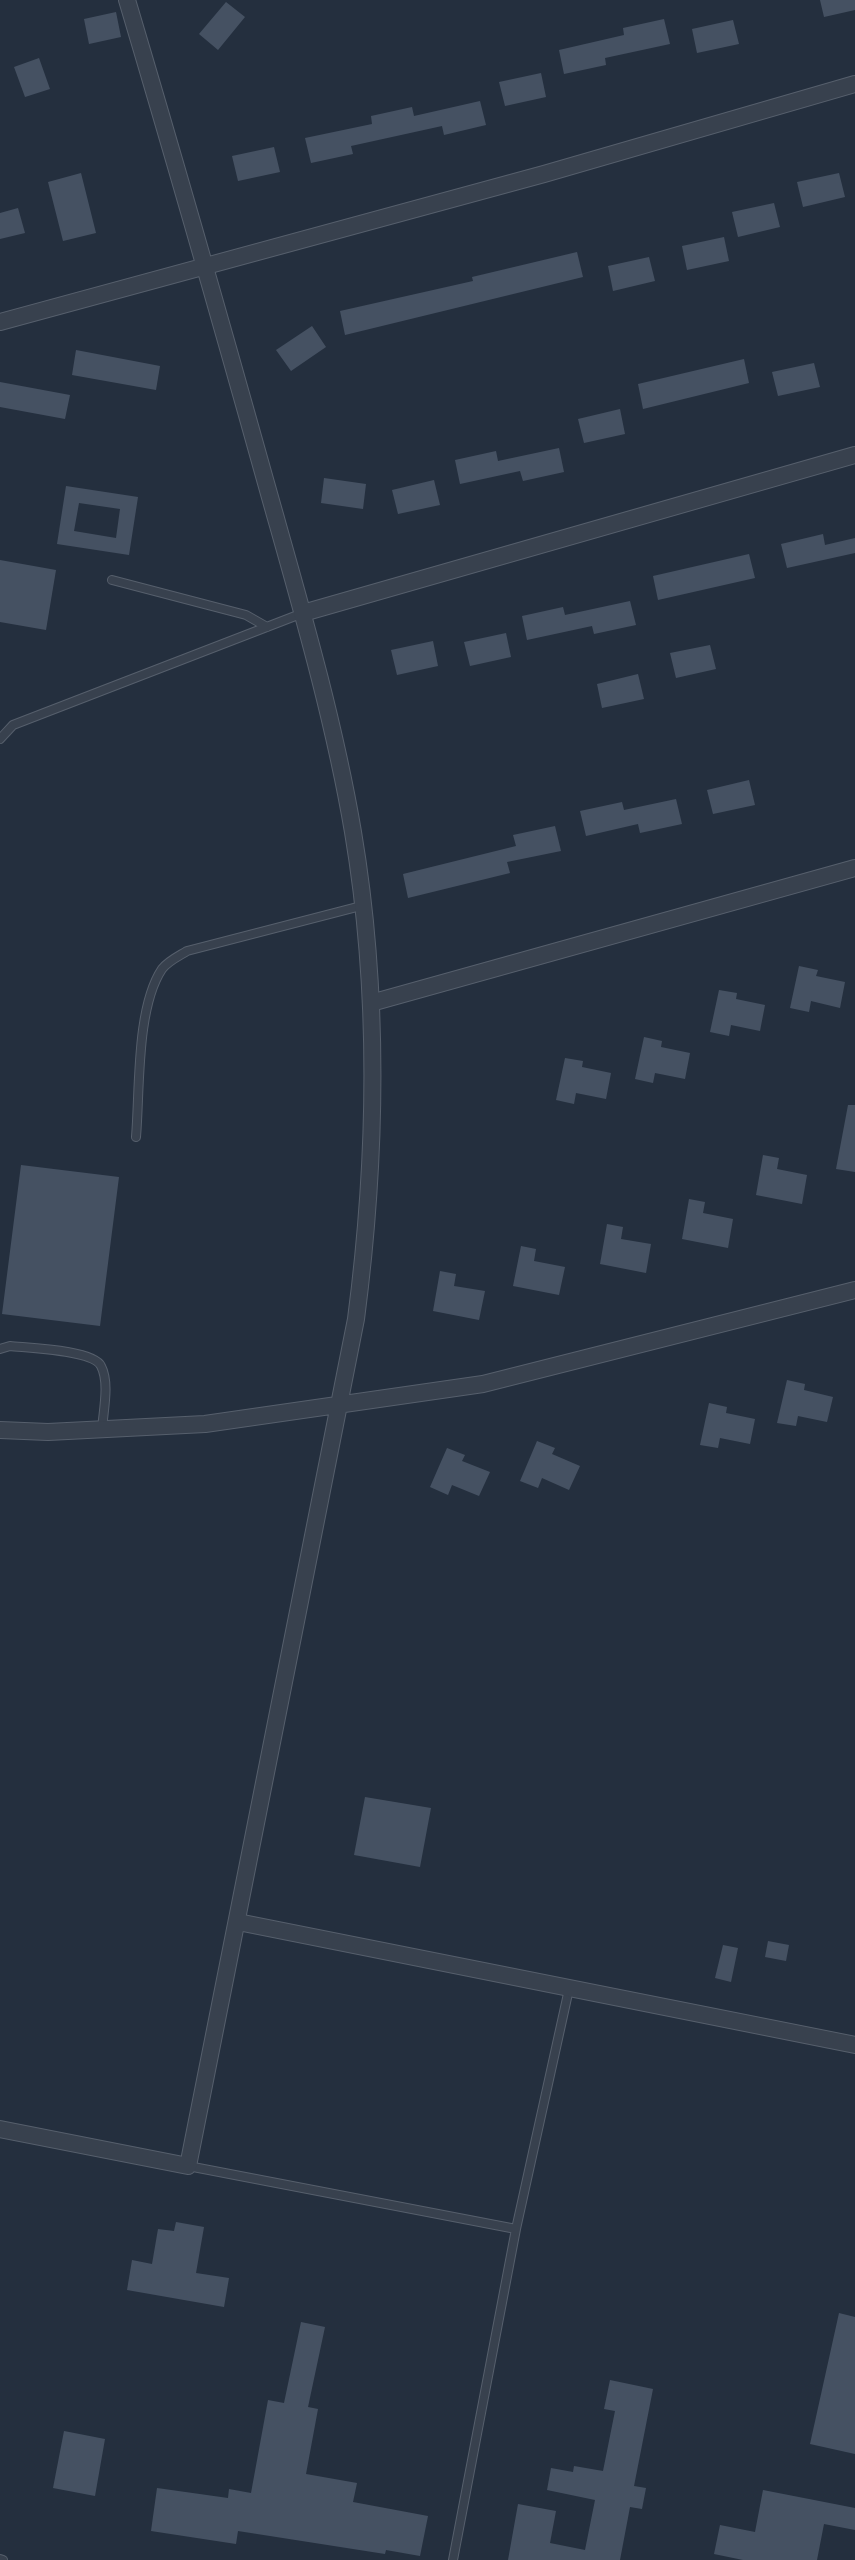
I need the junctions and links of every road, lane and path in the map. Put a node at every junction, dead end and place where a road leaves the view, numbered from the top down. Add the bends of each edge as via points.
1 (127, 0) edge
2 (855, 84) edge
3 (206, 268) junction
4 (0, 322) edge
5 (855, 455) edge
6 (112, 580) dead end
7 (303, 613) junction
8 (267, 627) junction
9 (0, 739) edge
10 (855, 868) edge
11 (361, 906) junction
12 (371, 1003) junction
13 (136, 1137) dead end
14 (855, 1290) edge
15 (0, 1349) edge
16 (339, 1405) junction
17 (0, 1430) edge
18 (102, 1431) junction
19 (238, 1922) junction
20 (569, 1989) junction
21 (855, 2045) edge
22 (0, 2129) edge
23 (188, 2166) junction
24 (516, 2229) junction
25 (453, 2560) edge

1 - 3 street
2 - 3 street
3 - 4 street
3 - 7 street
5 - 7 street
6 - 8 lane via 246,615
7 - 8 lane
7 - 11 street via 353,832
8 - 9 lane via 13,725
10 - 12 street
11 - 12 street
11 - 13 lane via 187,951 164,966 146,1015
12 - 16 street via 368,1223
14 - 16 street via 496,1381
15 - 18 lane via 90,1356 101,1365
16 - 18 street via 205,1424
16 - 19 street
17 - 18 street
19 - 20 street
19 - 23 street
20 - 21 street
20 - 24 lane
22 - 23 street
23 - 24 lane
24 - 25 lane

